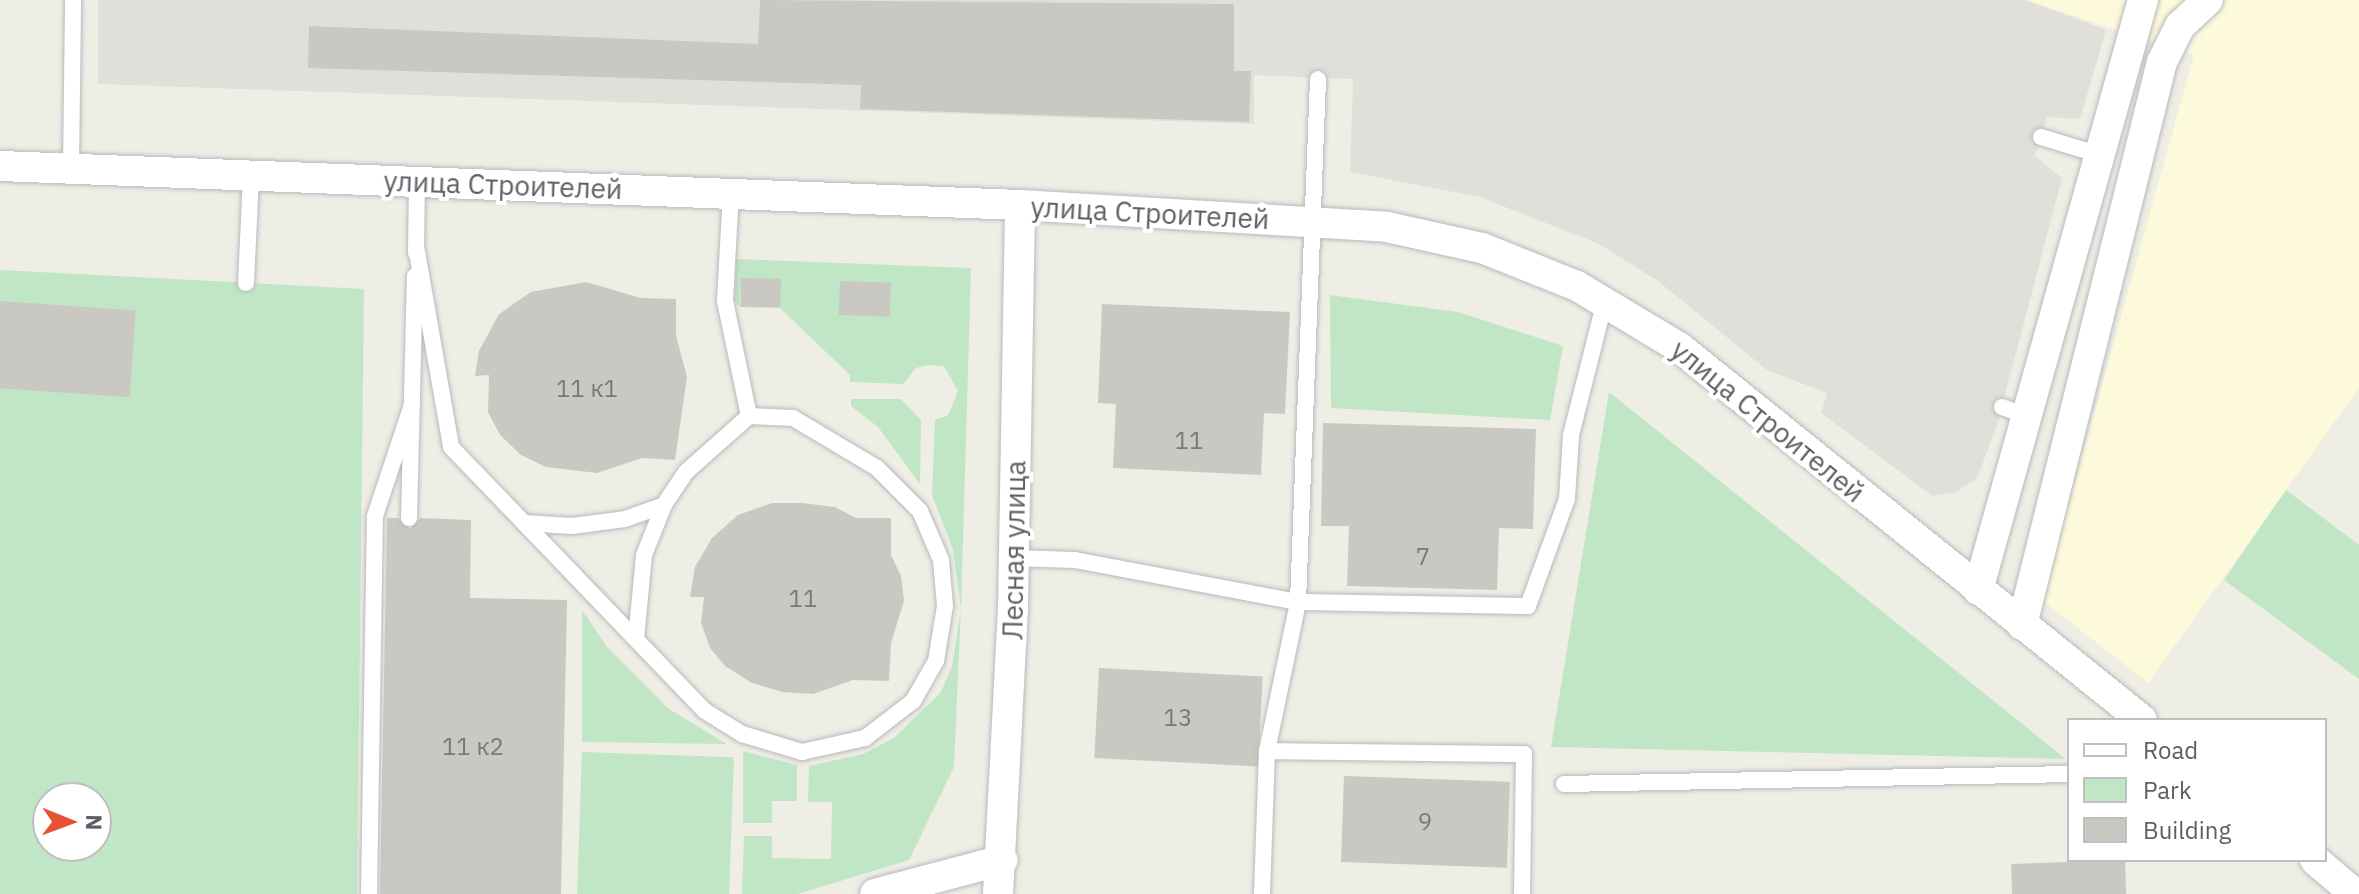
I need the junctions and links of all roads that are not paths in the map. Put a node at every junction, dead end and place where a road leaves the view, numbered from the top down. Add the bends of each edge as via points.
1 (73, 0) edge
2 (2143, 0) edge
3 (2208, 0) edge
4 (1318, 79) dead end
5 (2041, 137) dead end
6 (2100, 155) junction
7 (0, 166) edge
8 (71, 169) junction
9 (251, 176) junction
10 (417, 183) junction
11 (731, 192) junction
12 (1020, 205) junction
13 (1313, 222) junction
14 (416, 246) junction
15 (246, 283) dead end
16 (1605, 301) junction
17 (412, 405) junction
18 (749, 416) junction
19 (664, 505) junction
20 (409, 518) dead end
21 (524, 523) junction
22 (1015, 558) junction
23 (1978, 590) junction
24 (1298, 602) junction
25 (2022, 625) junction
26 (636, 639) junction
27 (2139, 718) edge
28 (1267, 751) junction
29 (2067, 774) edge
30 (1564, 784) dead end
31 (1003, 860) junction
32 (2317, 862) edge
33 (369, 894) edge
34 (875, 894) edge
35 (998, 894) edge
36 (1262, 894) edge
37 (1522, 894) edge
38 (2355, 894) edge

1 - 8 lane
2 - 6 street
3 - 25 street via 2180,26 2162,62
4 - 13 lane
5 - 6 lane
6 - 23 street via 2015,412
7 - 8 street, улица Строителей
8 - 9 street, улица Строителей
9 - 10 street, улица Строителей
9 - 15 lane
10 - 11 street, улица Строителей
10 - 14 lane
11 - 12 street, улица Строителей
11 - 18 lane via 725,301
12 - 13 street, улица Строителей
12 - 22 street, Лесная улица
13 - 16 street, улица Строителей via 1387,227 1482,248
13 - 24 lane
14 - 17 lane
14 - 21 lane via 451,447
16 - 23 street, улица Строителей via 1680,348
16 - 24 lane via 1571,435 1567,499 1528,606
17 - 20 lane
17 - 33 lane via 375,516
18 - 19 lane via 686,472
18 - 26 lane via 793,418 827,434 877,468 920,511 941,560 945,606 936,661 913,701 865,738 802,752 742,734 705,711
19 - 21 lane via 625,519 572,526
19 - 26 lane via 644,555
21 - 26 lane
22 - 24 lane via 1075,560
22 - 31 street, Лесная улица
23 - 25 street, улица Строителей
24 - 28 lane
25 - 27 street, улица Строителей
28 - 36 lane
28 - 37 lane via 1524,754
29 - 30 lane
31 - 34 street
31 - 35 street, Лесная улица
32 - 38 street

